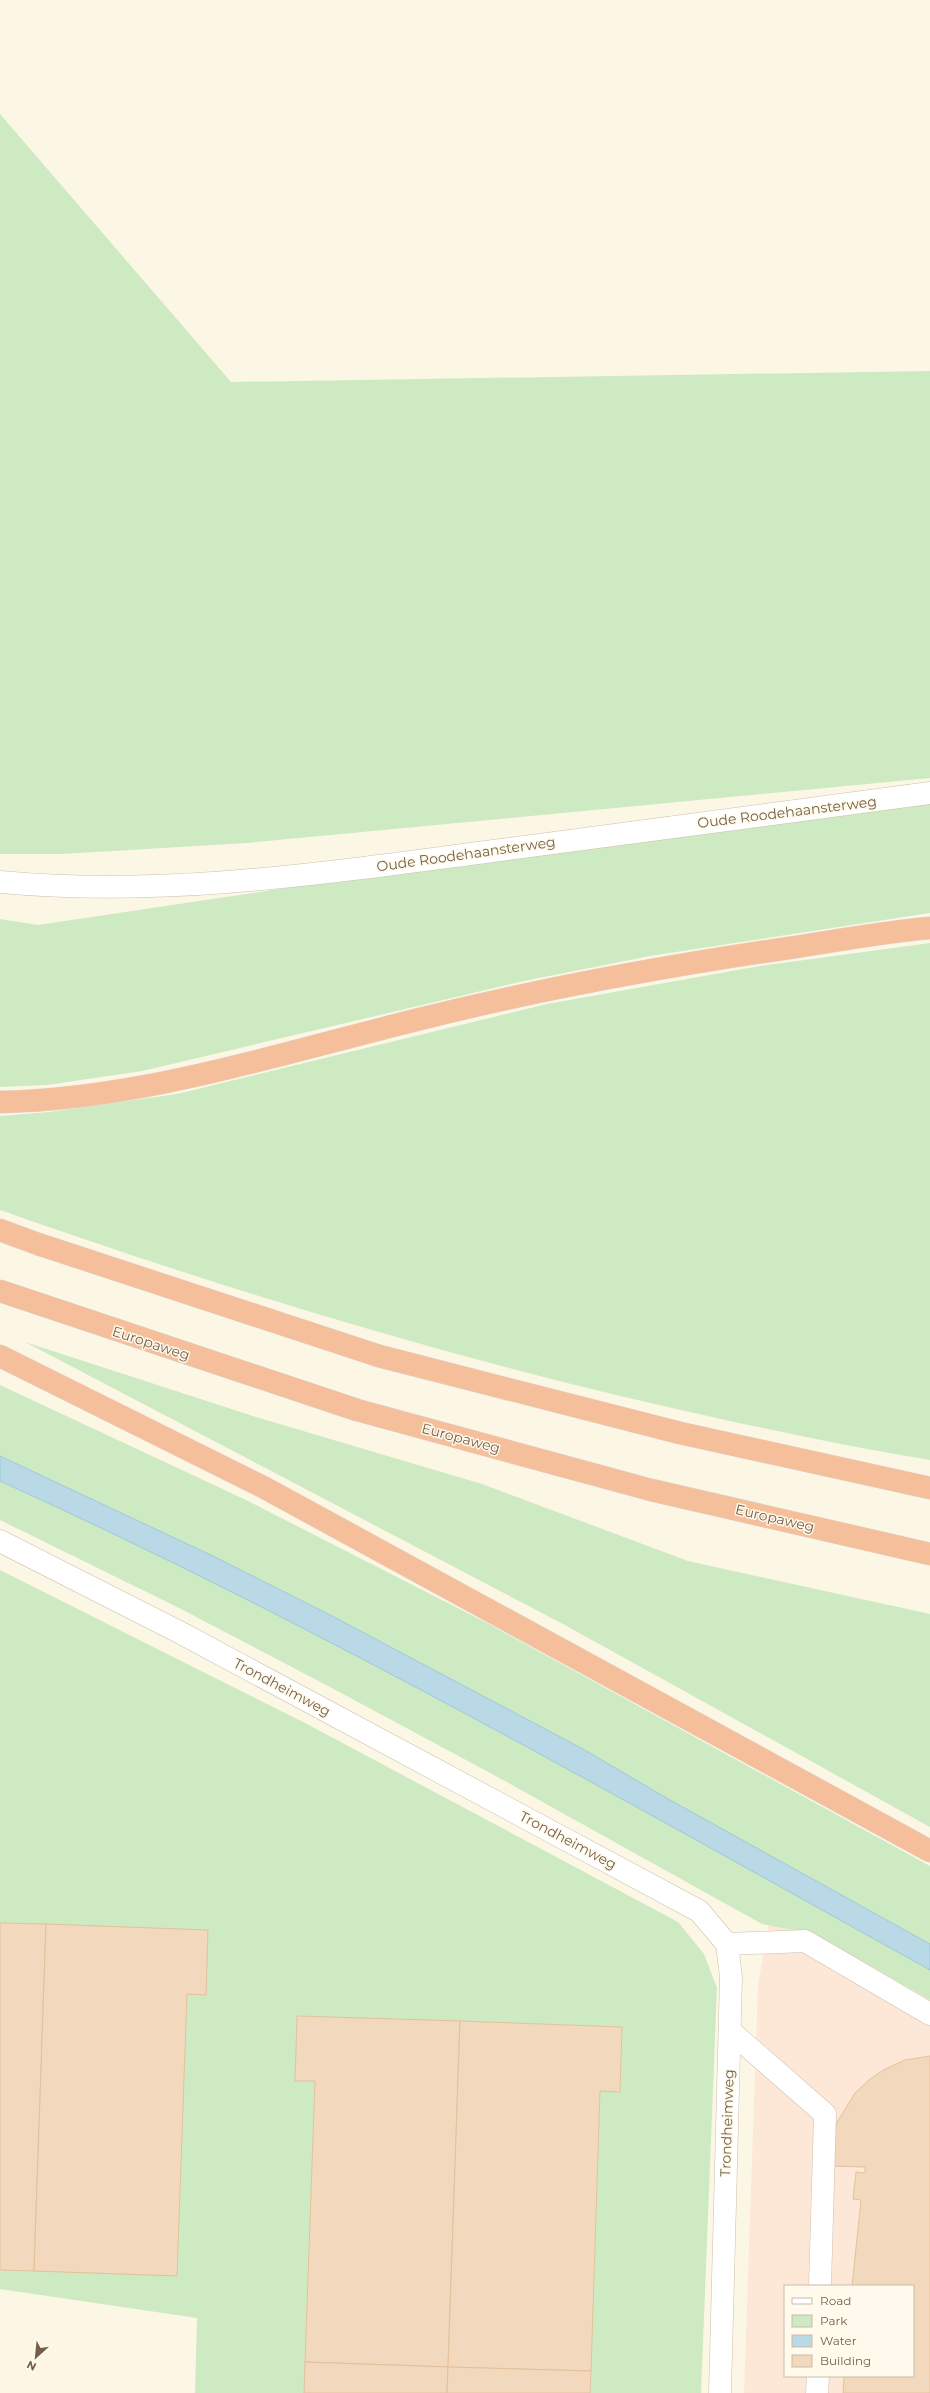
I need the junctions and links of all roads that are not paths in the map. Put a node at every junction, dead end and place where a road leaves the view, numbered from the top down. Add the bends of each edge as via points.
1 (930, 793) edge
2 (0, 882) edge
3 (930, 928) edge
4 (0, 1102) edge
5 (0, 1230) edge
6 (0, 1292) edge
7 (0, 1356) edge
8 (930, 1488) edge
9 (0, 1541) edge
10 (930, 1554) edge
11 (930, 1850) edge
12 (727, 1944) junction
13 (930, 2014) edge
14 (730, 2031) junction
15 (820, 2285) edge
16 (818, 2377) edge
17 (720, 2393) edge
18 (817, 2393) edge

1 - 2 street, Oude Roodehaansterweg via 326,873 176,886 106,887
3 - 4 highway via 612,975 510,996 174,1079 29,1102
5 - 8 highway via 379,1356 680,1433
6 - 10 highway, Europaweg via 357,1410 651,1490
7 - 11 highway via 266,1488
9 - 12 street, Trondheimweg via 190,1637 699,1911
12 - 13 street via 805,1941
12 - 14 street, Trondheimweg via 731,1977
14 - 15 street via 825,2114
14 - 17 street, Trondheimweg
16 - 18 street

